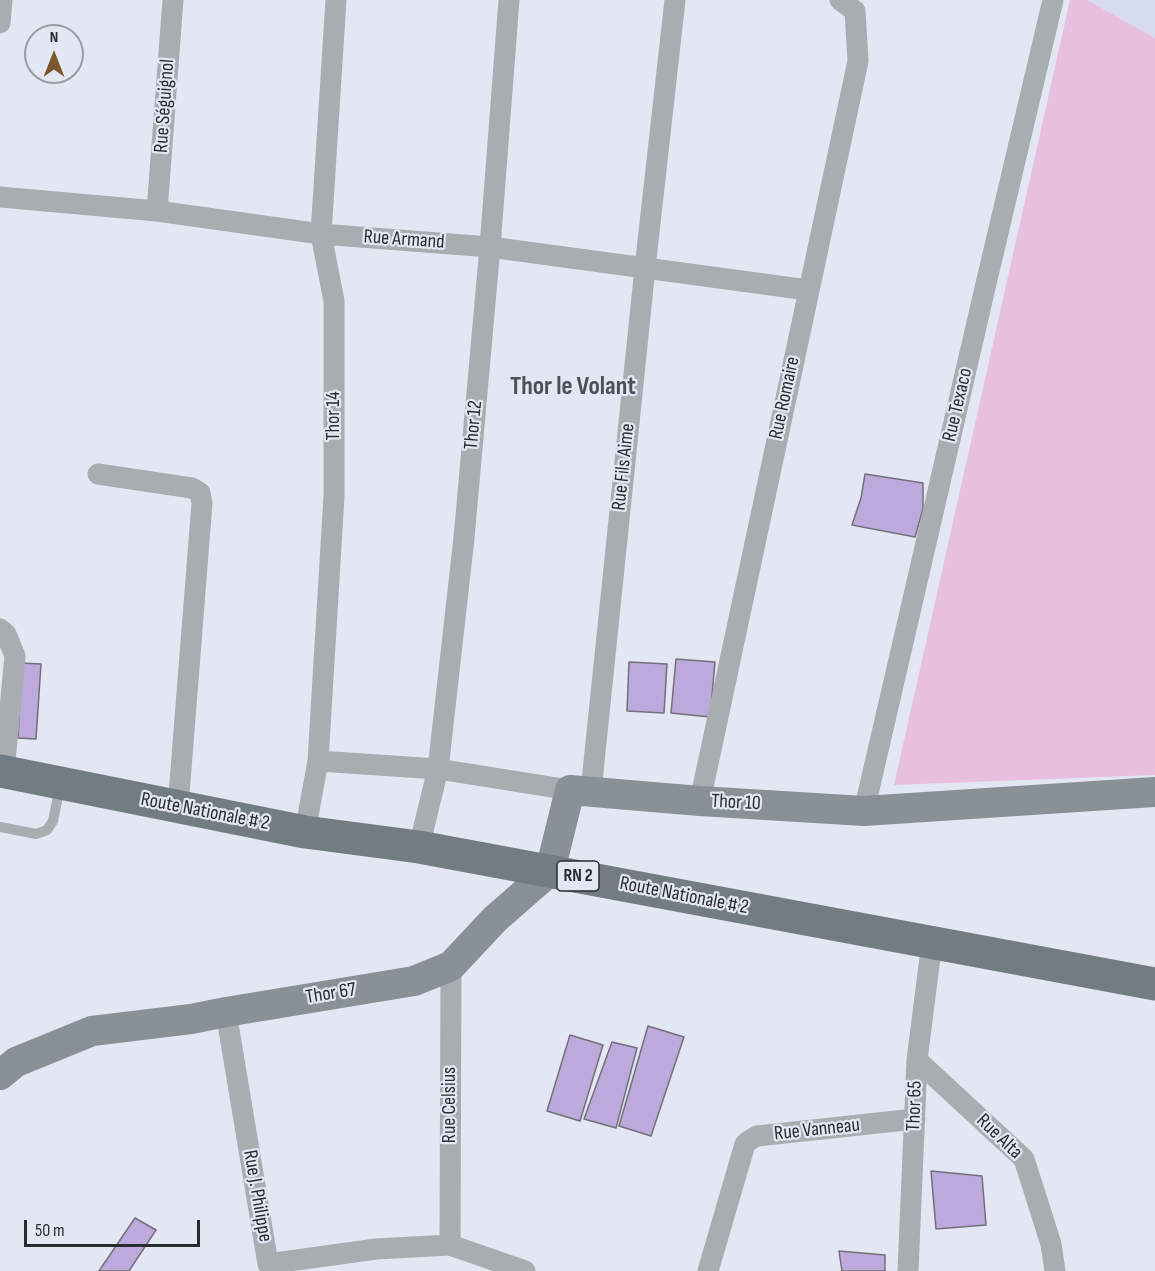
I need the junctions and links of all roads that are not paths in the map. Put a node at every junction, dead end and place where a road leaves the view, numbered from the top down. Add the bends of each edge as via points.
1 (2, 0) edge
2 (173, 0) edge
3 (336, 0) edge
4 (509, 0) edge
5 (675, 0) edge
6 (1053, 0) edge
7 (851, 4) edge
8 (0, 23) edge
9 (0, 197) edge
10 (157, 211) junction
11 (321, 234) junction
12 (490, 246) junction
13 (645, 268) junction
14 (808, 290) junction
15 (98, 474) dead end
16 (0, 629) edge
17 (318, 760) junction
18 (438, 770) junction
19 (2, 775) edge
20 (60, 783) junction
21 (580, 790) junction
22 (1155, 792) edge
23 (700, 801) junction
24 (178, 807) junction
25 (864, 811) junction
26 (0, 827) edge
27 (305, 832) junction
28 (419, 847) junction
29 (550, 871) junction
30 (932, 942) junction
31 (451, 966) junction
32 (1155, 984) edge
33 (226, 1012) junction
34 (917, 1060) junction
35 (0, 1075) edge
36 (915, 1119) junction
37 (450, 1245) junction
38 (271, 1268) edge
39 (525, 1271) edge
40 (708, 1271) edge
41 (908, 1271) edge
42 (1055, 1271) edge

1 - 8 street
2 - 10 street, Rue Séguignol
3 - 11 street, Thor 14
4 - 12 street, Thor 12
5 - 13 street, Rue Fils Aime
6 - 25 street, Rue Texaco
7 - 14 street, Rue Romaire via 858,62
9 - 10 street, Rue Armand
10 - 11 street, Rue Armand
11 - 12 street, Rue Armand
11 - 17 street, Thor 14 via 334,301 334,496
12 - 13 street, Rue Armand
12 - 18 street, Thor 12
13 - 14 street, Rue Armand
13 - 21 street, Rue Fils Aime
14 - 23 street, Rue Romaire
15 - 24 street via 192,488 200,493
16 - 19 street via 15,656
17 - 18 street, Thor 10
17 - 27 street, Thor 14
18 - 21 street, Thor 10
18 - 28 street, Thor 12
19 - 20 main road, Route Nationale # 2 / RN 2
20 - 24 main road, Route Nationale # 2 / RN 2
20 - 26 lane via 53,821 47,830 36,834
21 - 23 street, Thor 10
21 - 29 street
22 - 25 street, Thor 10
23 - 25 street, Thor 10
24 - 27 main road, Route Nationale # 2 / RN 2
27 - 28 main road, Route Nationale # 2 / RN 2
28 - 29 main road, Route Nationale # 2 / RN 2
29 - 30 main road, Route Nationale # 2 / RN 2
29 - 31 street, Thor 67 via 495,919
30 - 32 main road, Route Nationale # 2 / RN 2
30 - 34 street, Thor 65
31 - 33 street, Thor 67 via 414,981
31 - 37 street, Rue Celsius
33 - 35 street, Thor 67 via 92,1031 16,1062
33 - 38 street, Rue J. Philippe
34 - 36 street, Thor 65
34 - 42 street, Rue Alta via 1024,1159 1052,1244
36 - 40 street, Rue Vanneau via 757,1136 750,1140 745,1144
36 - 41 street, Thor 65
37 - 38 street, Rue J. Philippe via 376,1249
37 - 39 street, Rue J. Philippe

